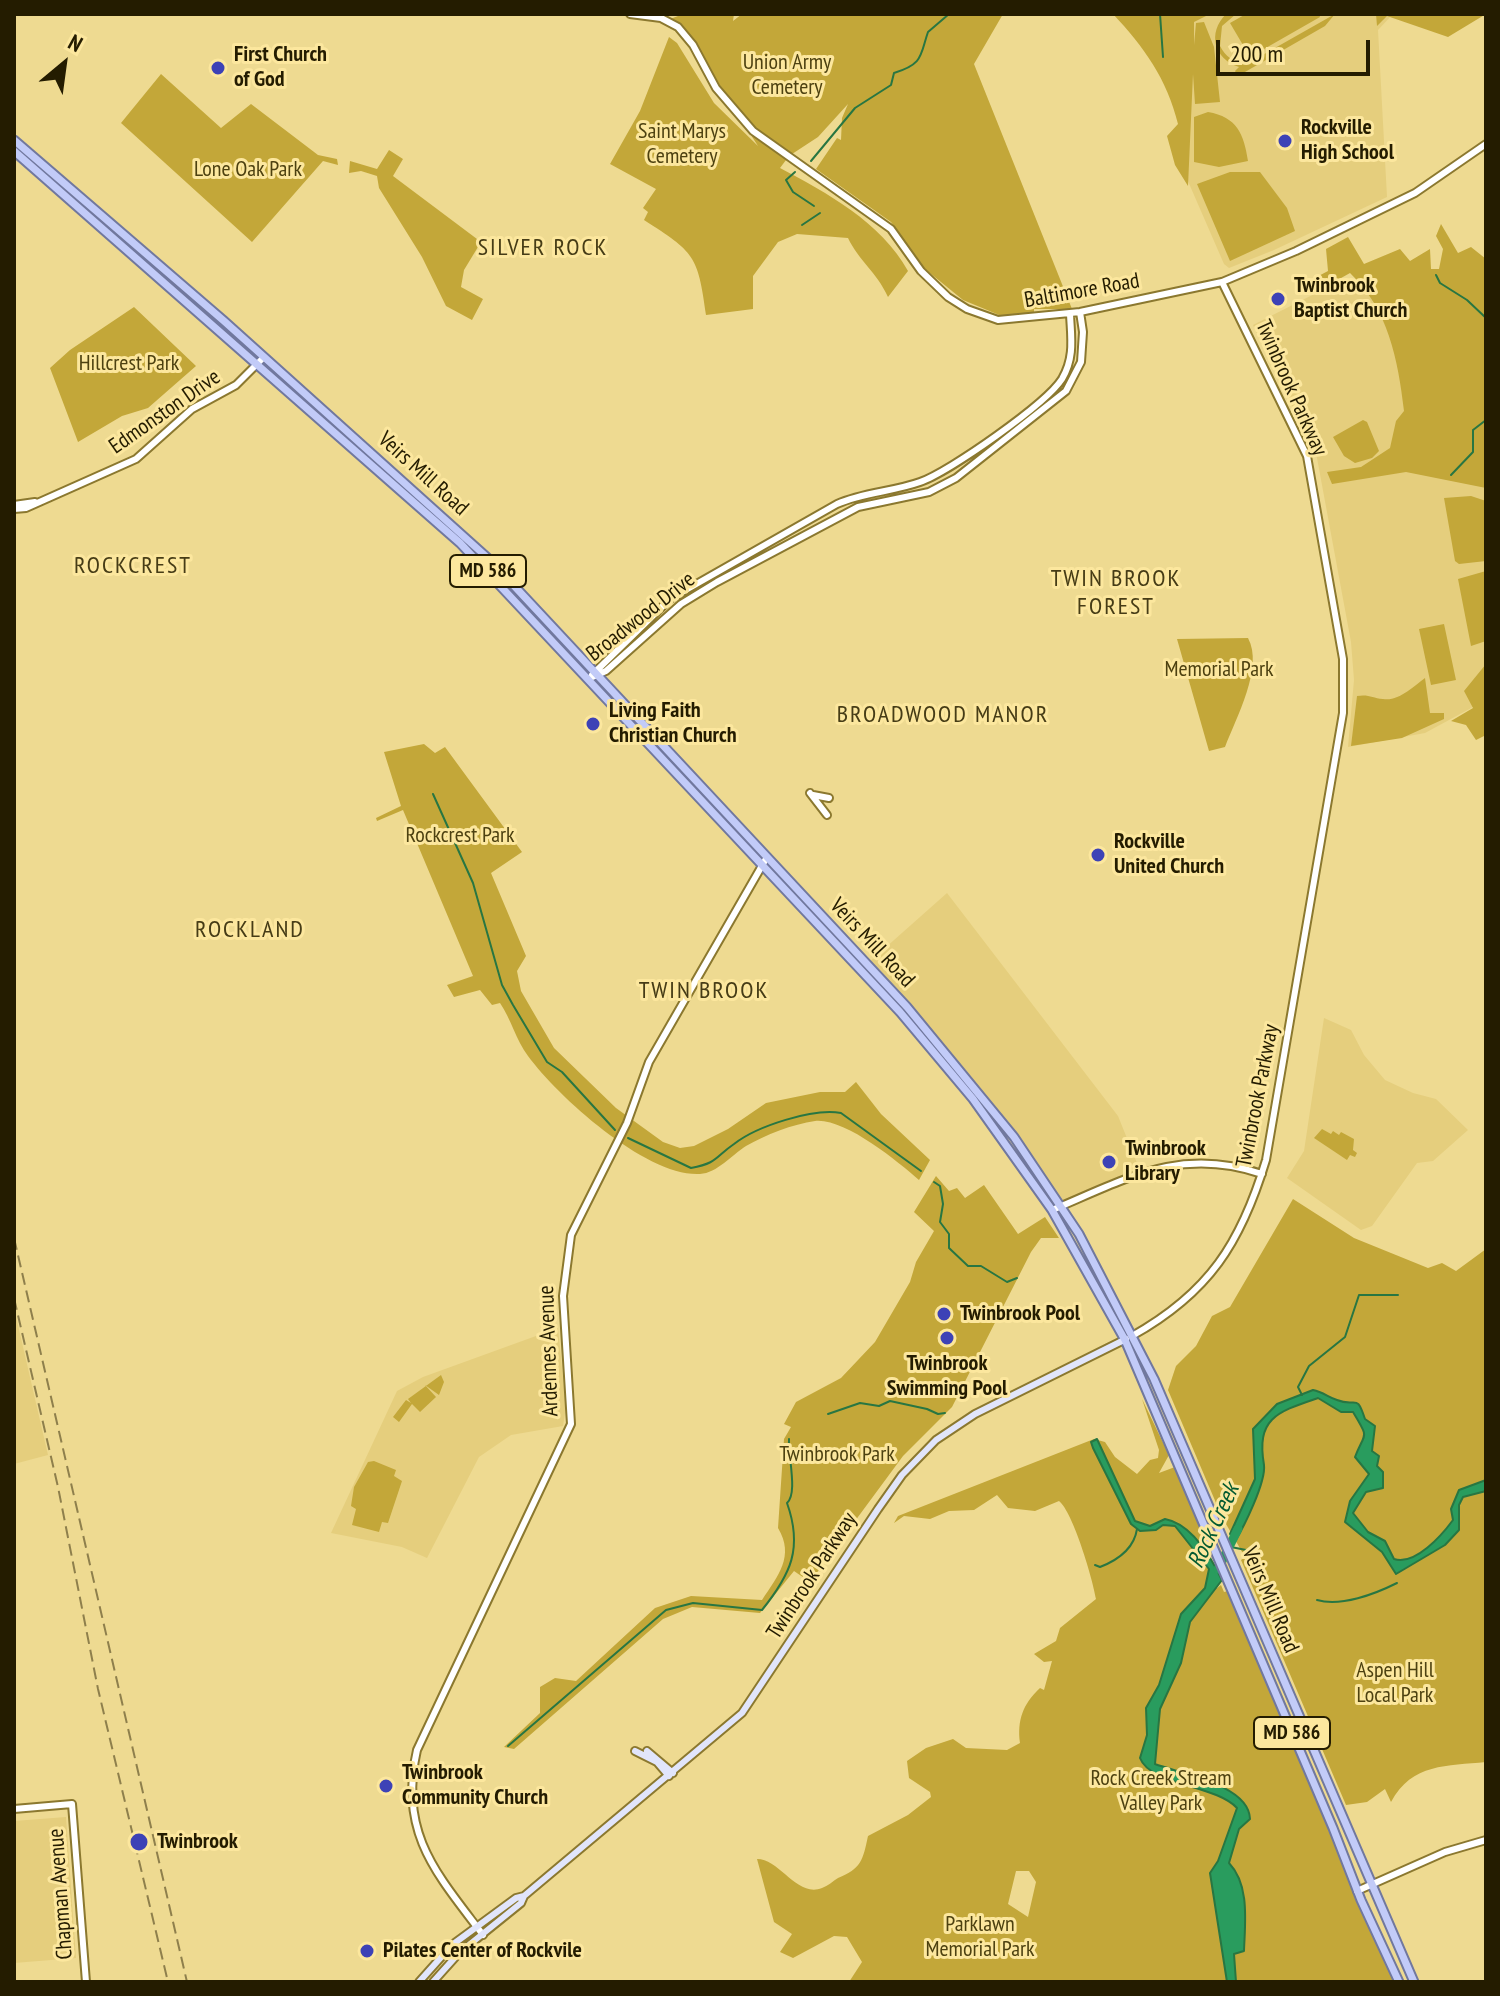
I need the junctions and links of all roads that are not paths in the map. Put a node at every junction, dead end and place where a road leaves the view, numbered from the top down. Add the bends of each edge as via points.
1 (630, 14) edge
2 (14, 140) edge
3 (1486, 144) edge
4 (14, 151) edge
5 (1222, 282) junction
6 (1080, 312) junction
7 (1070, 314) junction
8 (260, 360) junction
9 (14, 507) edge
10 (597, 673) junction
11 (590, 678) junction
12 (829, 798) dead end
13 (827, 815) dead end
14 (764, 860) junction
15 (904, 1010) junction
16 (1262, 1174) junction
17 (1061, 1206) junction
18 (1052, 1210) junction
19 (1128, 1338) junction
20 (635, 1751) dead end
21 (647, 1751) dead end
22 (671, 1775) junction
23 (14, 1809) edge
24 (1486, 1840) edge
25 (1372, 1885) junction
26 (1357, 1891) junction
27 (524, 1896) junction
28 (476, 1926) junction
29 (483, 1935) junction
30 (86, 1982) edge
31 (419, 1982) edge
32 (433, 1982) edge
33 (1399, 1982) edge
34 (1414, 1982) edge

1 - 7 street, Baltimore Road via 661,18 678,27 716,88 748,126 891,229 948,297 998,320
2 - 8 main road, Veirs Mill Road / MD 586
3 - 5 street, Baltimore Road via 1415,193
4 - 8 main road, Veirs Mill Road / MD 586
5 - 6 street, Baltimore Road
5 - 16 street, Twinbrook Parkway via 1307,456 1344,669 1343,713
6 - 7 street, Baltimore Road
6 - 10 street, Broadwood Drive via 1081,362 1066,391 956,478 929,492 858,507 717,582 681,604
7 - 10 street, Broadwood Drive via 1073,350 1062,379 1004,430 945,472 837,504 692,585 670,599
8 - 9 street, Edmonston Drive via 236,385 192,409 136,459
8 - 10 main road, Veirs Mill Road / MD 586 via 452,522
8 - 11 main road, Veirs Mill Road / MD 586 via 440,524
10 - 11 street, Broadwood Drive
10 - 14 main road, Veirs Mill Road / MD 586
11 - 14 main road, Veirs Mill Road / MD 586
12 - 13 street via 810,793
14 - 15 main road, Veirs Mill Road / MD 586
14 - 28 street, Ardennes Avenue via 649,1062 627,1123 571,1235 563,1296 571,1424 417,1750 414,1797 421,1846 435,1874
15 - 17 main road, Veirs Mill Road / MD 586 via 985,1098
15 - 18 main road, Veirs Mill Road / MD 586
16 - 17 street via 1192,1161 1157,1167
16 - 19 street, Twinbrook Parkway via 1242,1222 1196,1293
17 - 18 street
17 - 19 main road, Veirs Mill Road / MD 586
18 - 19 main road, Veirs Mill Road / MD 586
19 - 22 main road, Twinbrook Parkway via 975,1414 936,1440 888,1494 742,1713
19 - 25 main road, Veirs Mill Road / MD 586 via 1223,1536
19 - 26 main road, Veirs Mill Road / MD 586
20 - 22 main road
21 - 22 main road
22 - 27 main road, Twinbrook Parkway
23 - 30 street, Chapman Avenue via 72,1804
24 - 25 street
25 - 26 street
25 - 34 main road, Veirs Mill Road / MD 586
26 - 33 main road, Veirs Mill Road / MD 586
27 - 28 main road, Twinbrook Parkway
27 - 29 main road, Twinbrook Parkway
28 - 29 street, Ardennes Avenue
28 - 31 main road, Twinbrook Parkway
29 - 32 main road, Twinbrook Parkway

